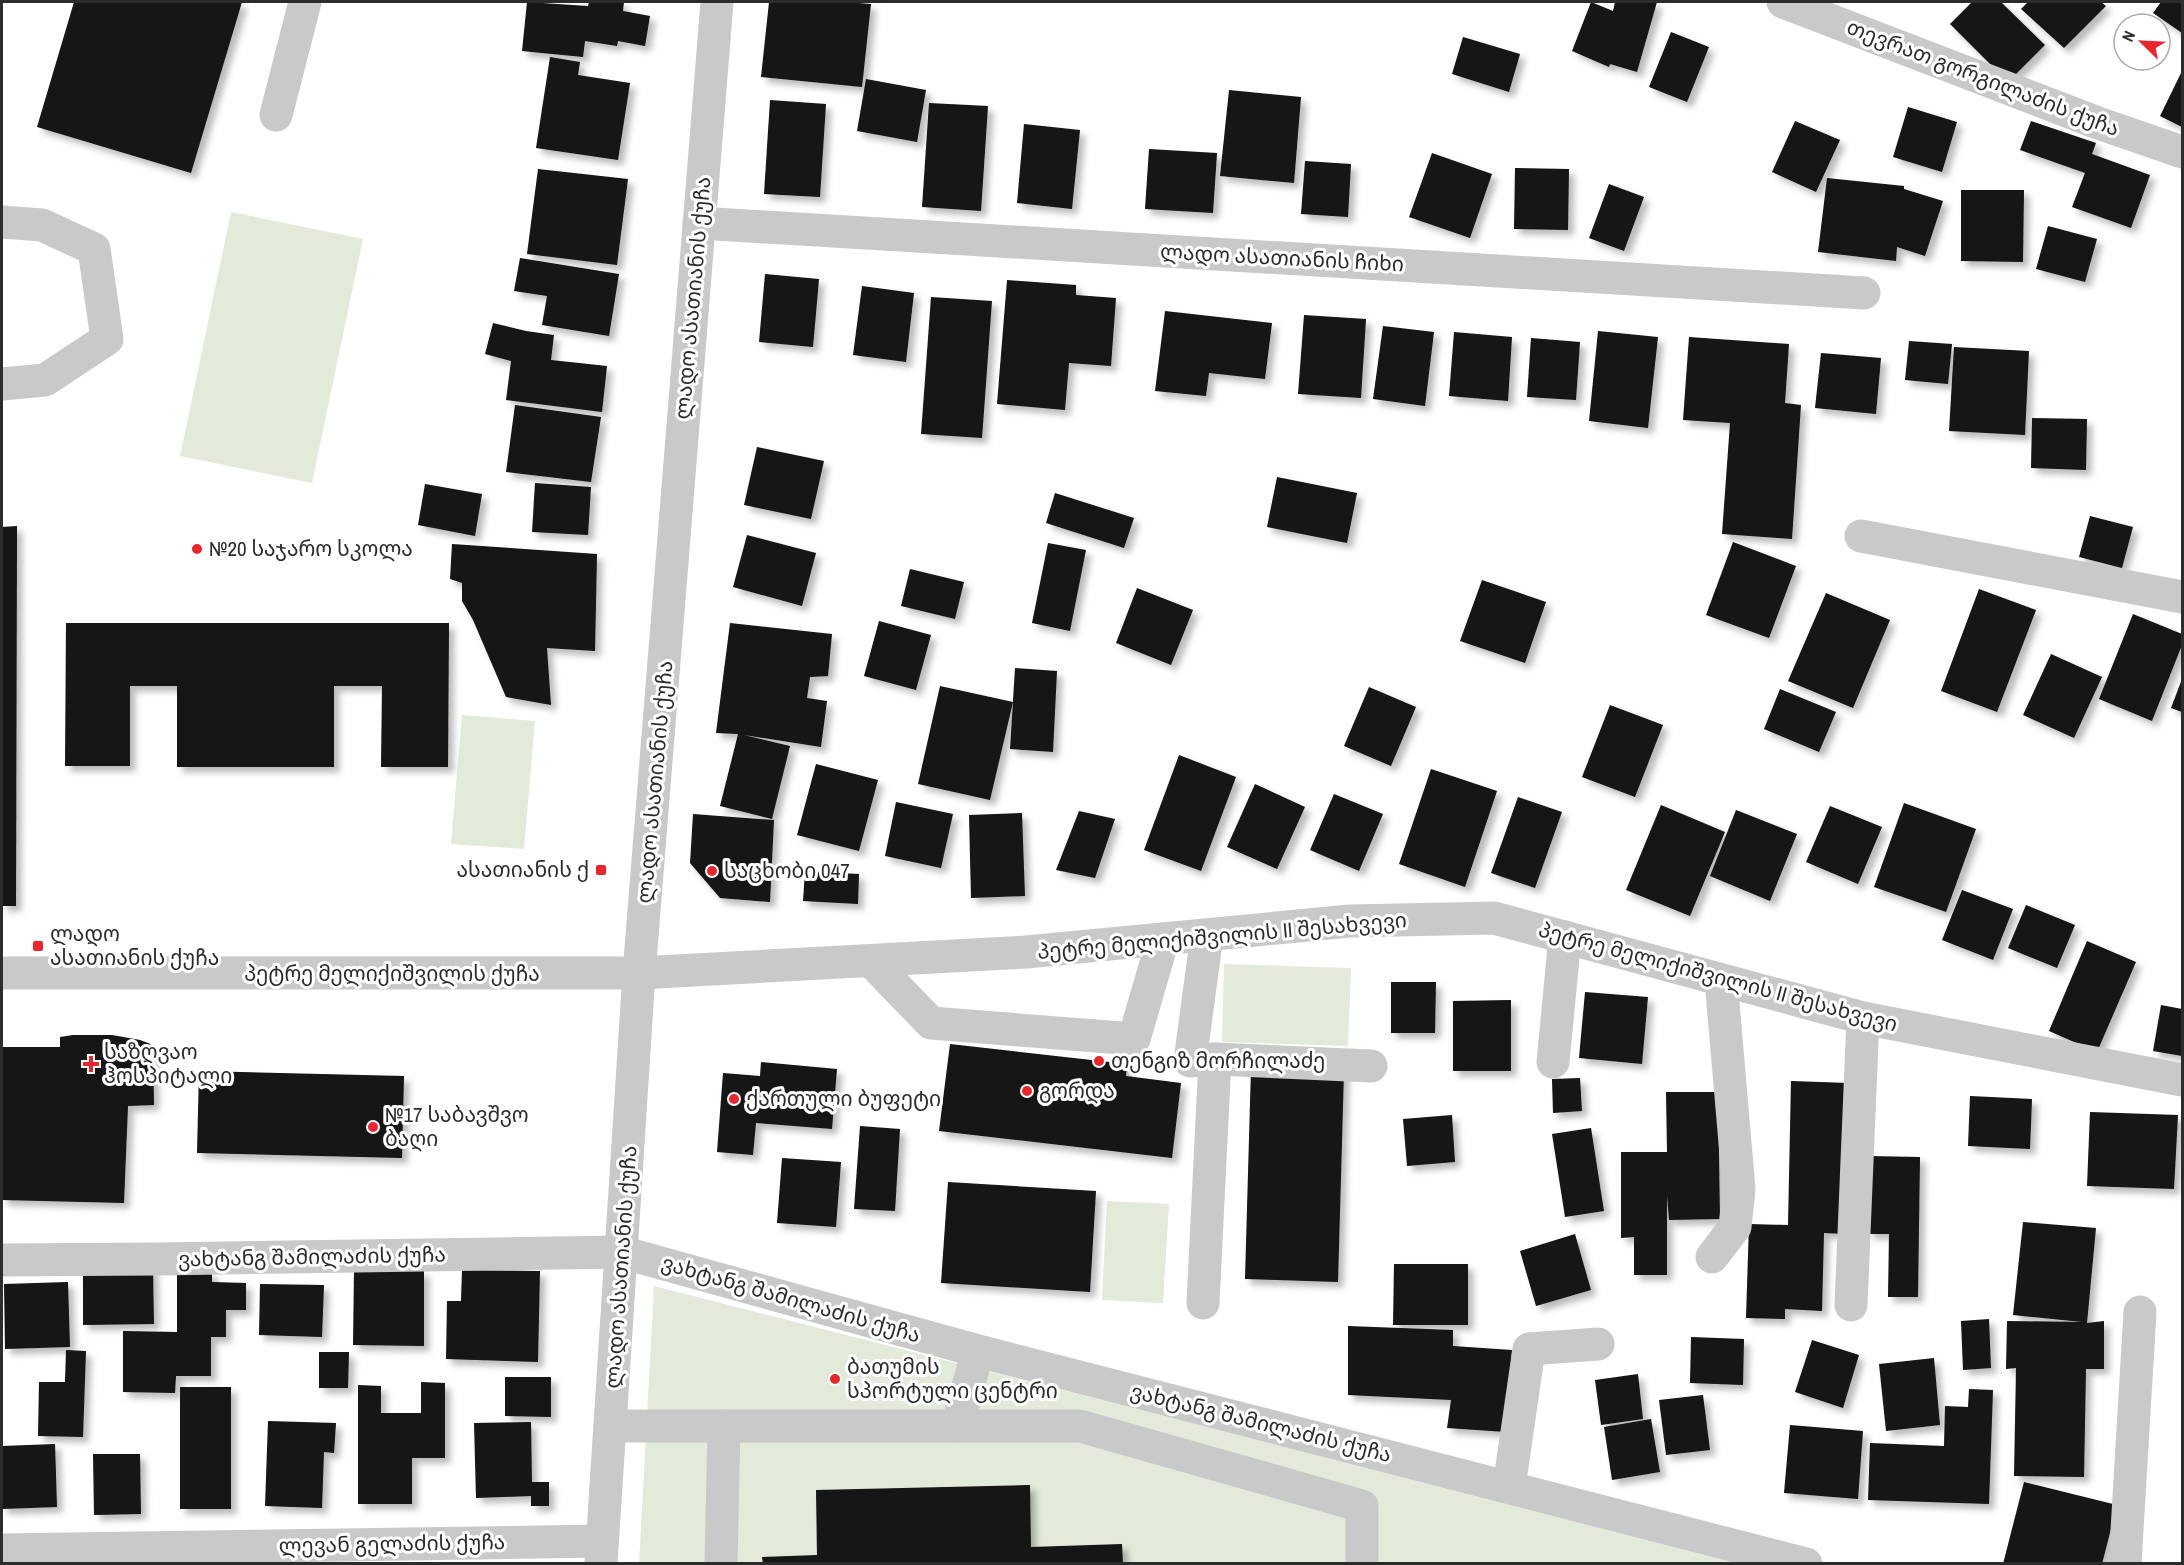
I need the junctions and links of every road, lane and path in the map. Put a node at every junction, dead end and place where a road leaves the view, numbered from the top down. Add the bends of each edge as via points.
1 (306, 2) edge
2 (717, 2) edge
3 (1784, 2) edge
4 (276, 116) dead end
5 (2182, 152) edge
6 (2, 222) edge
7 (699, 223) junction
8 (1864, 293) dead end
9 (2, 384) edge
10 (1861, 536) dead end
11 (2182, 597) edge
12 (1207, 935) junction
13 (1565, 937) junction
14 (1163, 939) junction
15 (871, 961) junction
16 (2, 973) edge
17 (639, 973) junction
18 (1721, 980) junction
19 (1863, 1018) junction
20 (1215, 1059) junction
21 (1553, 1062) dead end
22 (1371, 1066) dead end
23 (2182, 1080) edge
24 (621, 1252) junction
25 (1712, 1257) dead end
26 (2, 1260) edge
27 (1203, 1303) dead end
28 (1851, 1305) dead end
29 (2140, 1312) dead end
30 (1598, 1344) dead end
31 (978, 1351) junction
32 (611, 1426) junction
33 (724, 1426) junction
34 (957, 1426) junction
35 (1509, 1487) junction
36 (2, 1550) edge
37 (602, 1552) edge
38 (721, 1563) edge
39 (1362, 1563) edge
40 (1806, 1563) edge
41 (2124, 1563) edge

1 - 4 street
2 - 7 street, ლადო ასათიანის ქუჩა
3 - 5 street, თევრათ გორგილაძის ქუჩა
6 - 9 street via 42,225 94,249 107,339 45,380
7 - 8 street, ლადო ასათიანის ჩიხი
7 - 17 street, ლადო ასათიანის ქუჩა
10 - 11 street
12 - 13 street, პეტრე მელიქიშვილის II შესახვევი via 1350,921 1494,918
12 - 14 street, პეტრე მელიქიშვილის II შესახვევი
12 - 20 street via 1190,1061
13 - 18 street, პეტრე მელიქიშვილის II შესახვევი
13 - 21 street
14 - 15 street, პეტრე მელიქიშვილის II შესახვევი
14 - 15 street via 1134,1039 931,1023
15 - 17 street, პეტრე მელიქიშვილის II შესახვევი
16 - 17 street, პეტრე მელიქიშვილის ქუჩა
17 - 24 street, ლადო ასათიანის ქუჩა
18 - 19 street, პეტრე მელიქიშვილის II შესახვევი
18 - 25 street via 1739,1189 1735,1227
19 - 23 street, პეტრე მელიქიშვილის II შესახვევი
19 - 28 street
20 - 22 street
20 - 27 street
24 - 26 street, ვახტანგ შამილაძის ქუჩა
24 - 31 street, ვახტანგ შამილაძის ქუჩა
24 - 32 street, ლადო ასათიანის ქუჩა
29 - 41 street
30 - 35 street via 1529,1349
31 - 34 street
31 - 35 street, ვახტანგ შამილაძის ქუჩა
32 - 33 street
32 - 37 street, ლადო ასათიანის ქუჩა
33 - 34 street
33 - 38 street
34 - 39 street via 1080,1426 1362,1506
35 - 40 street, ვახტანგ შამილაძის ქუჩა
36 - 37 street, ლევან გელაძის ქუჩა

